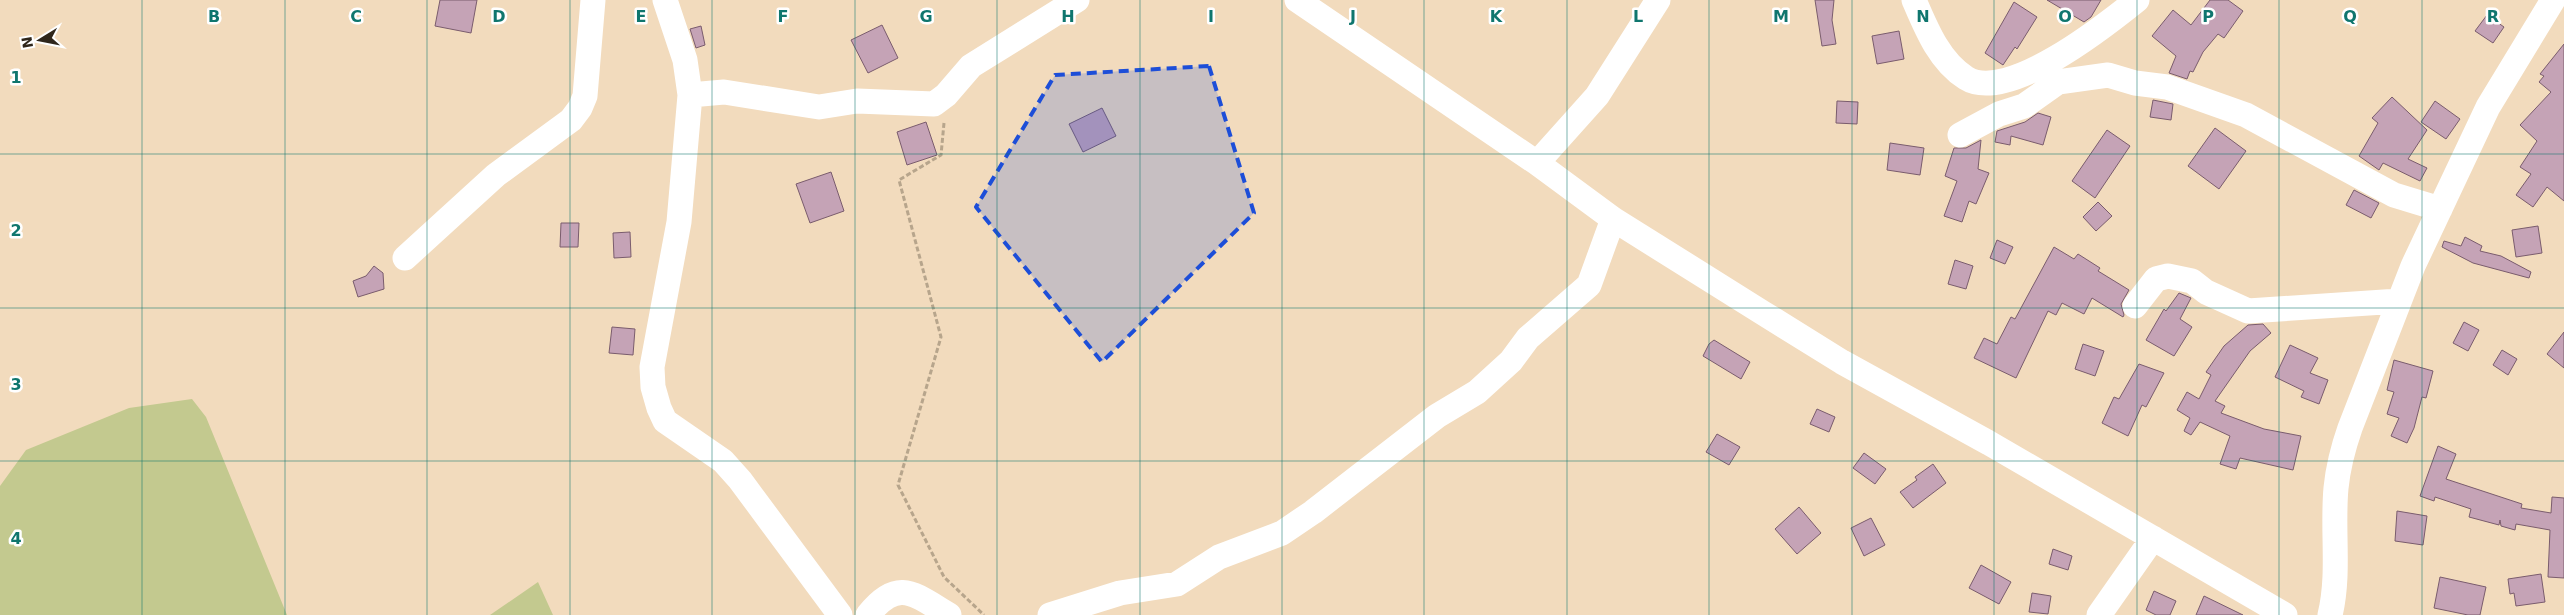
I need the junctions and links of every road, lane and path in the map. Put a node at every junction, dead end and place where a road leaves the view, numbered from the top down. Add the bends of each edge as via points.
1 (593, 0) edge
2 (665, 0) edge
3 (1077, 0) edge
4 (1297, 0) edge
5 (1658, 0) edge
6 (1914, 0) edge
7 (2137, 0) edge
8 (2553, 0) edge
9 (690, 95) junction
10 (946, 95) junction
11 (1960, 135) dead end
12 (1537, 163) junction
13 (2440, 209) junction
14 (1613, 219) junction
15 (405, 258) dead end
16 (2399, 300) junction
17 (2135, 306) dead end
18 (2153, 538) junction
19 (840, 615) edge
20 (868, 615) edge
21 (949, 615) edge
22 (984, 615) edge
23 (1050, 615) edge
24 (2099, 615) edge
25 (2285, 615) edge
26 (2330, 615) edge

1 - 15 street via 585,96 580,108 571,120 496,175
2 - 9 street via 685,60
3 - 10 street via 971,66
4 - 12 street
5 - 12 street via 1596,96
6 - 7 street via 1941,55 1967,79 1982,83 2022,77 2110,22
8 - 13 street via 2488,107
9 - 10 street via 724,92 819,107 857,101 934,104
9 - 19 street via 680,222 652,367 658,408 665,421 723,461 740,480
10 - 22 path via 941,155 899,180 941,337 898,485 944,577
11 - 13 street via 1999,114 2024,106 2058,82 2108,74 2135,83 2167,87 2246,115 2394,195
12 - 14 street
13 - 16 street
14 - 18 street via 1842,362
14 - 23 street via 1589,285 1528,338 1511,362 1477,392 1438,416 1313,512 1282,533 1219,557 1177,584 1120,593
16 - 17 street via 2248,312 2206,292 2192,281 2168,276 2156,279
16 - 26 street via 2344,448 2336,488 2334,587
18 - 24 street
18 - 25 street
20 - 21 street via 881,599 905,592

